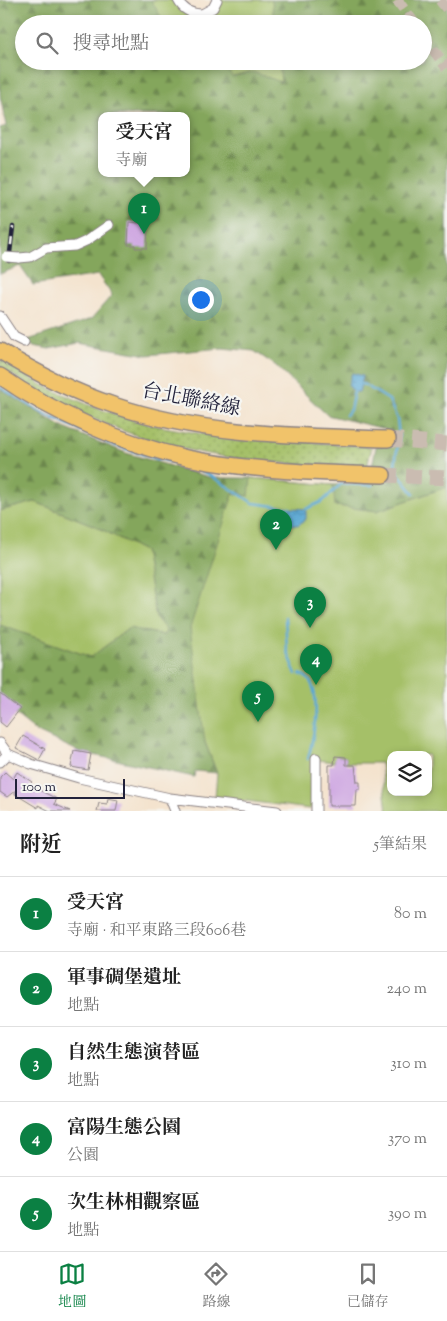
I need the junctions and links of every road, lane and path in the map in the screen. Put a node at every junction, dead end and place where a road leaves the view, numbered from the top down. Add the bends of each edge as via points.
1 (178, 0) edge
2 (216, 0) edge
3 (109, 225) dead end
4 (3, 256) edge
5 (0, 316) edge
6 (24, 342) dead end
7 (0, 351) edge
8 (0, 376) edge
9 (388, 439) tunnel mouth
10 (383, 475) tunnel mouth
11 (0, 743) edge
12 (8, 754) junction
13 (316, 758) dead end
14 (0, 762) edge
15 (170, 798) junction
16 (174, 811) edge
17 (277, 811) edge
18 (316, 811) edge

1 - 2 street via 189,12 202,14 213,8
3 - 4 street, bridge via 75,246 46,248 30,257
5 - 6 street via 14,337
7 - 9 highway, 台北聯絡線 via 87,396 154,417 262,434
8 - 10 highway via 46,405 78,420 186,458 261,469
11 - 12 street
12 - 14 street
12 - 15 street via 79,778
13 - 18 street
15 - 16 street
15 - 17 street

